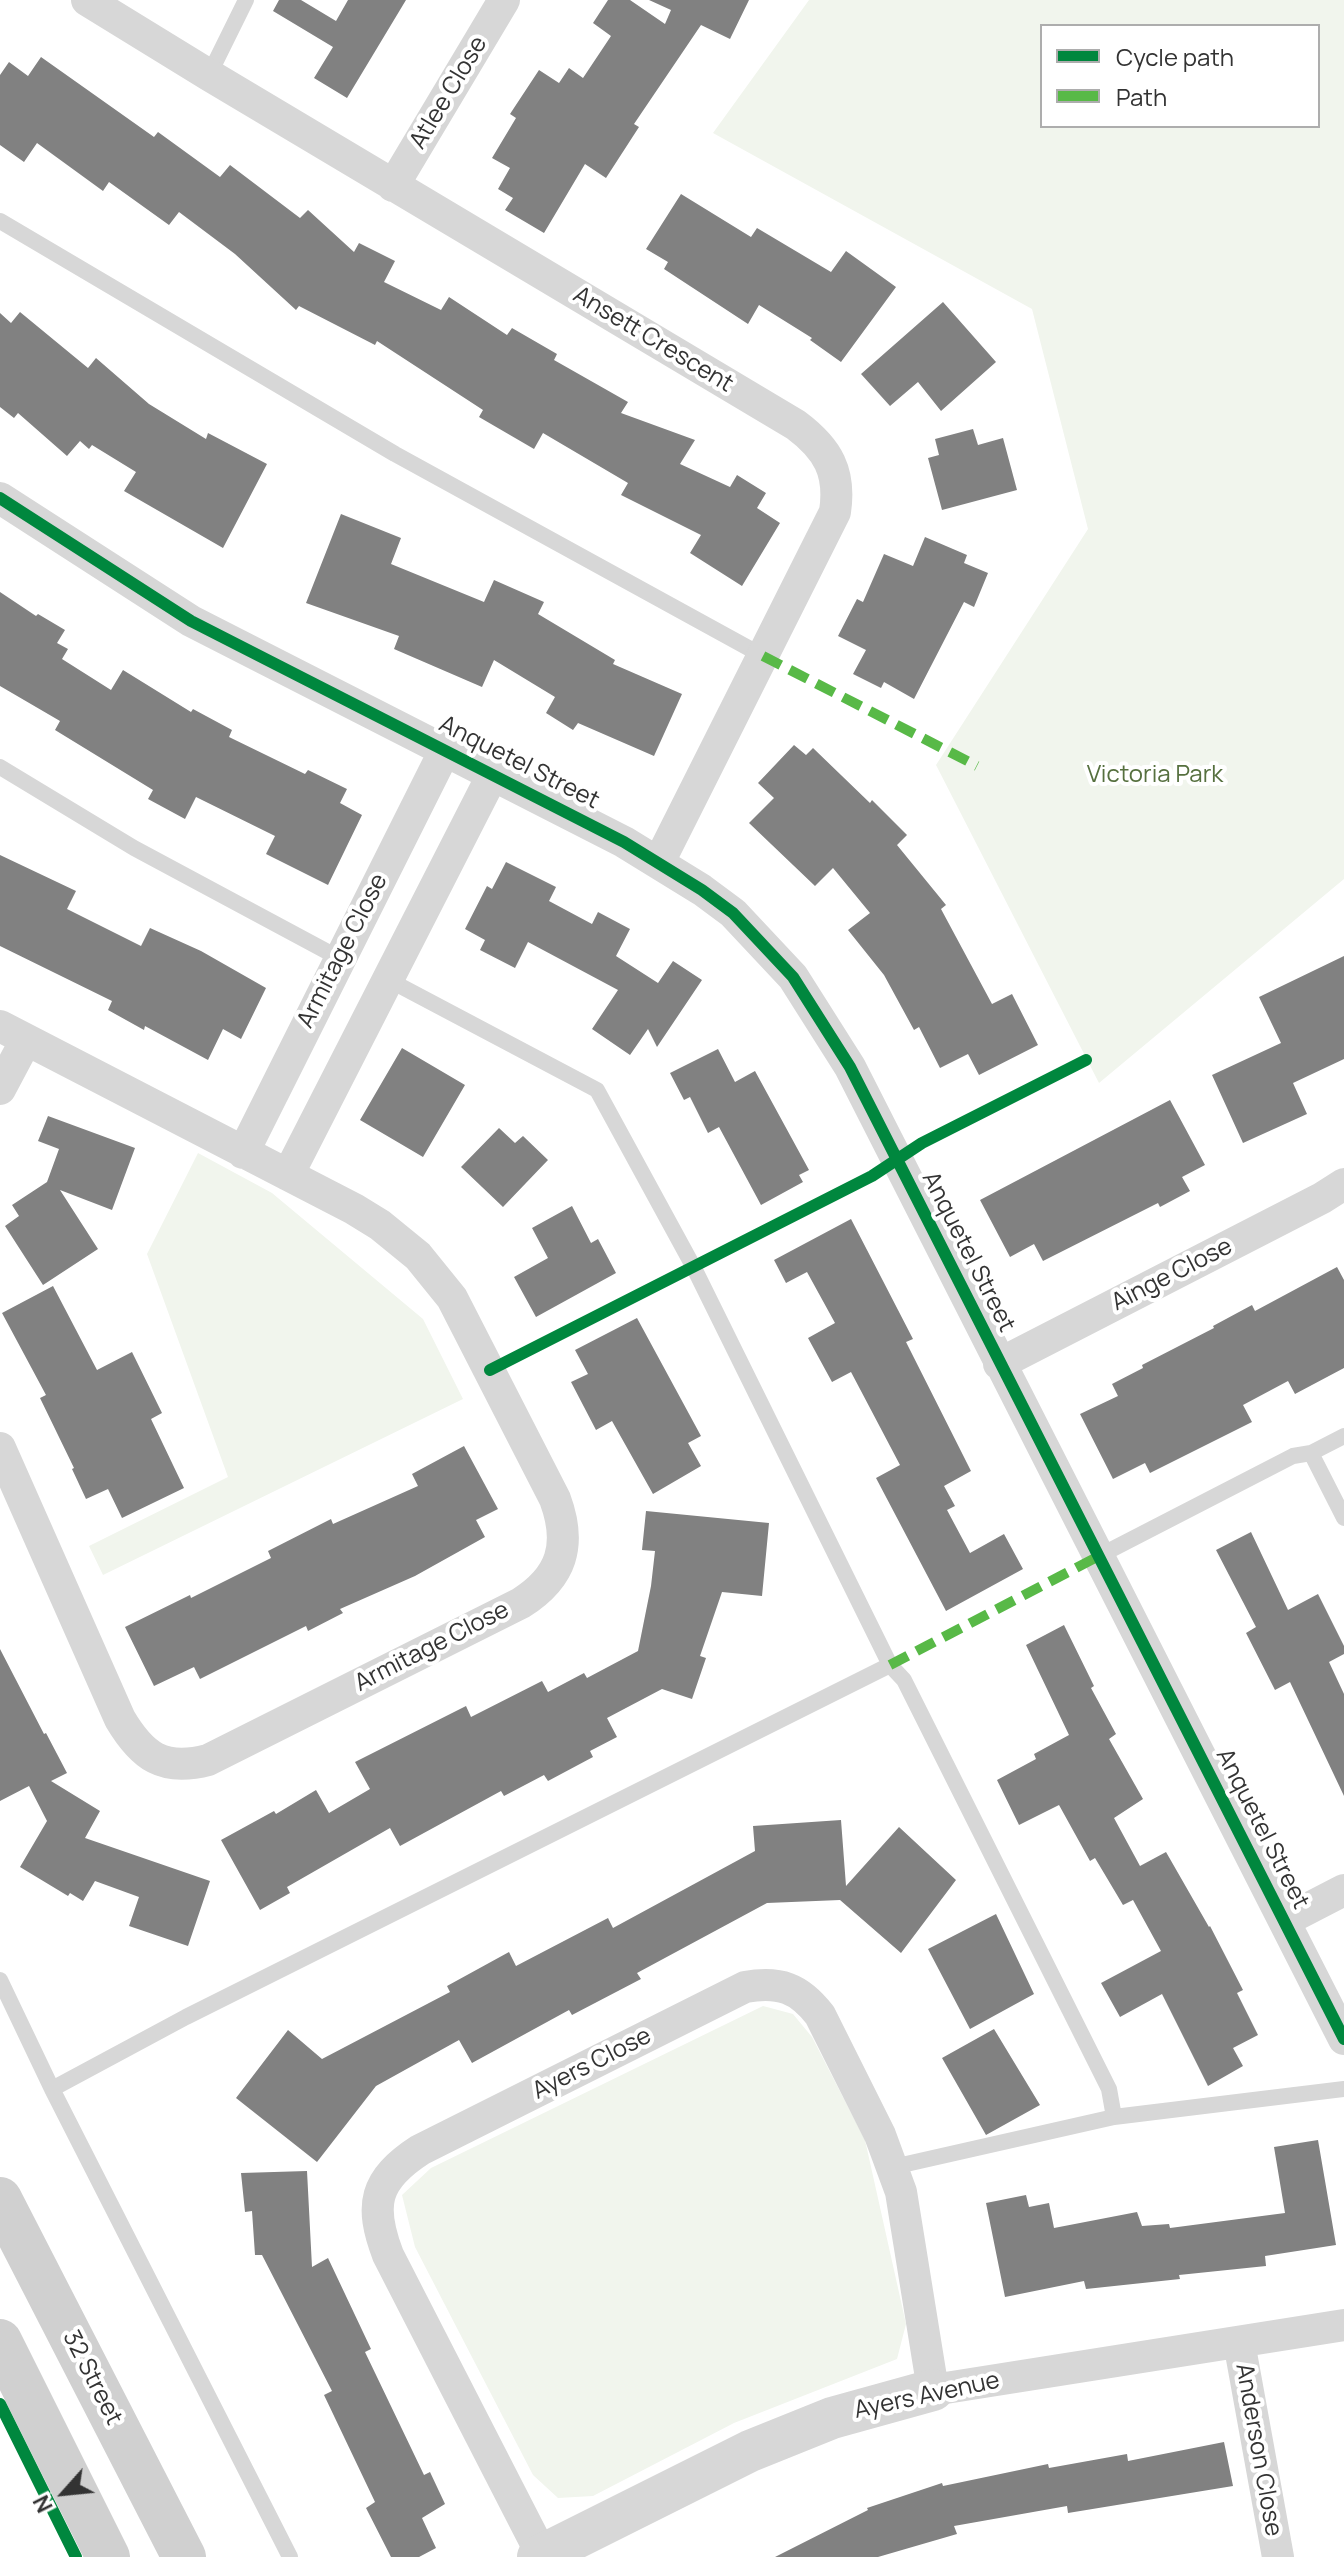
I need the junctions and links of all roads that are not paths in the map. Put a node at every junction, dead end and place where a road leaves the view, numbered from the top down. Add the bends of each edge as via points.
1 (87, 0) edge
2 (246, 0) edge
3 (504, 0) edge
4 (209, 75) junction
5 (393, 186) junction
6 (0, 221) edge
7 (0, 498) edge
8 (763, 656) junction
9 (445, 750) junction
10 (0, 767) edge
11 (493, 774) junction
12 (659, 862) junction
13 (339, 958) junction
14 (389, 980) junction
15 (13, 1033) edge
16 (0, 1089) edge
17 (243, 1153) junction
18 (288, 1175) junction
19 (1344, 1184) edge
20 (999, 1364) junction
21 (1344, 1436) edge
22 (0, 1448) edge
23 (1311, 1453) junction
24 (1344, 1518) edge
25 (1099, 1556) junction
26 (890, 1665) junction
27 (1344, 1890) edge
28 (1284, 1921) junction
29 (0, 1980) edge
30 (1344, 2039) edge
31 (52, 2089) junction
32 (1344, 2089) edge
33 (1114, 2117) junction
34 (893, 2167) junction
35 (0, 2199) edge
36 (1344, 2325) edge
37 (0, 2341) edge
38 (1239, 2342) junction
39 (933, 2390) junction
40 (540, 2556) edge
41 (108, 2557) edge
42 (184, 2557) edge
43 (290, 2557) edge
44 (1278, 2557) edge

1 - 4 street, Ansett Crescent
2 - 4 lane
3 - 5 street, Atlee Close
4 - 5 street, Ansett Crescent
5 - 8 street, Ansett Crescent via 796,425 821,449 837,479 835,512
6 - 8 lane via 395,454
7 - 9 street, Anquetel Street via 191,621
8 - 12 street, Ansett Crescent
9 - 11 street, Anquetel Street
9 - 13 street, Armitage Close
10 - 13 lane via 134,848
11 - 12 street, Anquetel Street
11 - 14 street
12 - 20 street, Anquetel Street via 733,913 814,1006
13 - 14 street
13 - 17 street, Armitage Close
14 - 18 street
14 - 26 lane via 597,1090 693,1266
15 - 16 street, Armitage Close
15 - 17 street, Armitage Close
17 - 18 street, Armitage Close
18 - 22 street, Armitage Close via 380,1225 418,1256 452,1298 563,1520 561,1558 544,1586 521,1603 208,1760 172,1763 139,1748 120,1719
19 - 20 street, Ainge Close
20 - 25 street, Anquetel Street
21 - 23 lane
23 - 24 lane
23 - 25 lane via 1293,1456
25 - 28 street, Anquetel Street
26 - 31 lane
26 - 33 lane via 904,1680 1109,2089
27 - 28 street
28 - 30 street, Anquetel Street
29 - 31 lane
31 - 43 lane
32 - 33 lane
33 - 34 lane
34 - 39 street, Ayers Close via 906,2213
34 - 40 street, Ayers Close via 820,2015 792,1989 759,1985 716,2001 401,2163 385,2181 378,2202 379,2231
35 - 42 main road, 32 Street
36 - 38 street, Ayers Avenue
37 - 41 main road
38 - 39 street, Ayers Avenue
38 - 44 street, Anderson Close
39 - 40 street, Ayers Avenue via 832,2418 763,2445

